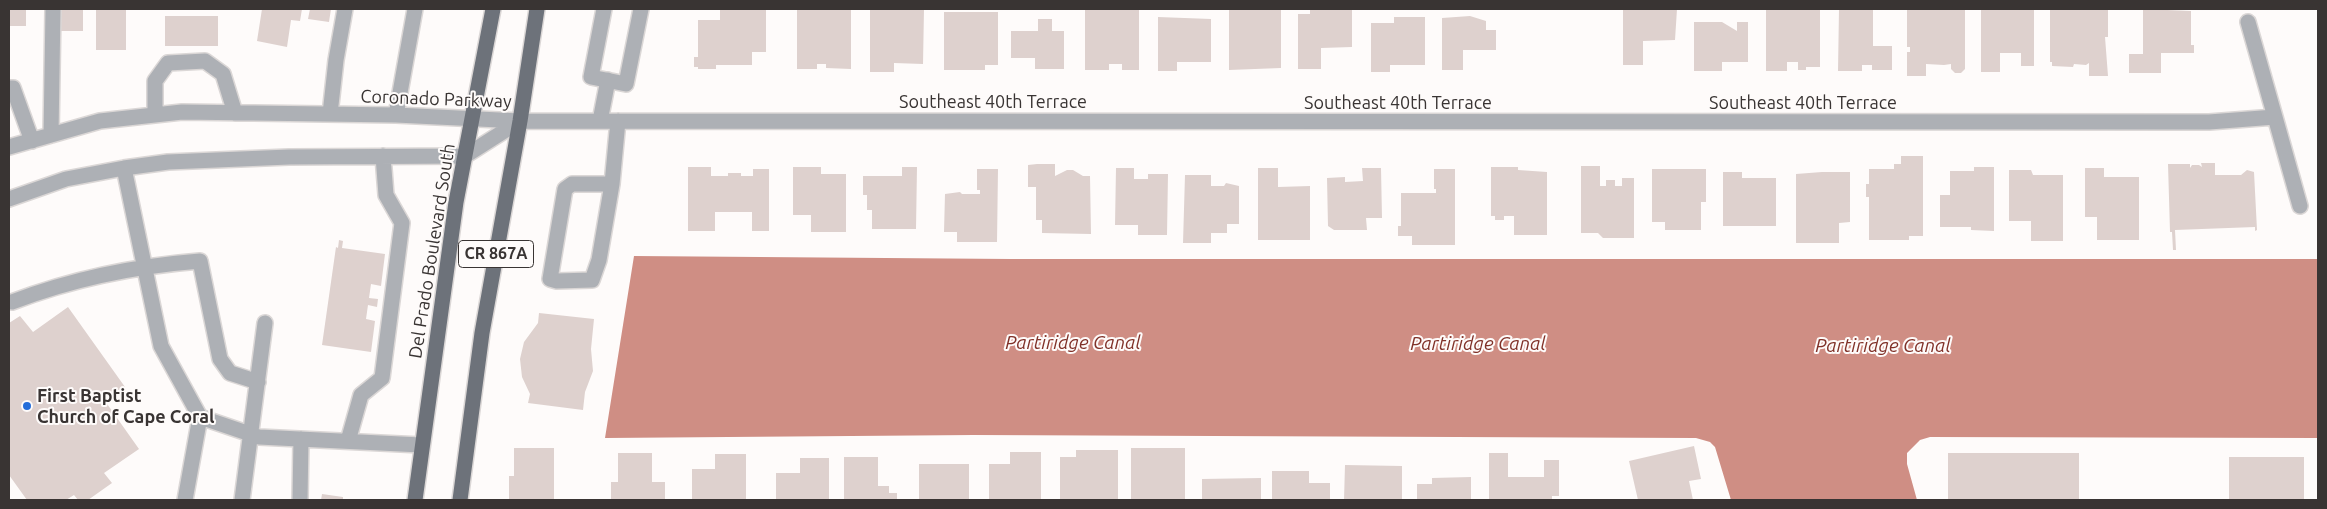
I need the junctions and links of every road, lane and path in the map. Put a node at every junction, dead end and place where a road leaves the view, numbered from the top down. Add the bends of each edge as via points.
1 (53, 9) edge
2 (345, 9) edge
3 (415, 9) edge
4 (493, 9) edge
5 (536, 9) edge
6 (604, 9) edge
7 (641, 9) edge
8 (2248, 22) dead end
9 (608, 80) junction
10 (9, 88) edge
11 (235, 113) junction
12 (155, 114) junction
13 (330, 114) junction
14 (396, 115) junction
15 (2275, 117) junction
16 (473, 118) junction
17 (520, 121) junction
18 (600, 121) junction
19 (618, 121) junction
20 (51, 135) junction
21 (32, 141) junction
22 (9, 147) edge
23 (383, 156) junction
24 (465, 156) junction
25 (124, 168) junction
26 (612, 184) junction
27 (9, 199) edge
28 (2300, 206) dead end
29 (144, 267) junction
30 (12, 302) dead end
31 (265, 323) dead end
32 (258, 382) junction
33 (200, 417) junction
34 (251, 434) junction
35 (301, 439) junction
36 (348, 441) junction
37 (421, 445) junction
38 (185, 500) edge
39 (242, 500) edge
40 (300, 500) edge
41 (415, 500) edge
42 (460, 500) edge

1 - 20 street
2 - 13 street
3 - 14 street
4 - 16 main road, Del Prado Boulevard South / CR 867A
5 - 17 main road, CR 867A
6 - 9 street via 591,77
7 - 9 street via 626,84
8 - 15 street
9 - 18 street
10 - 21 street via 13,88
11 - 12 street, Coronado Parkway
11 - 12 street via 223,74 205,61 168,63 155,81
11 - 13 street, Coronado Parkway
12 - 20 street, Coronado Parkway via 100,121
13 - 14 street, Coronado Parkway
14 - 16 street, Coronado Parkway
15 - 19 street, Southeast 40th Terrace via 2209,122
15 - 28 street
16 - 17 street, Coronado Parkway
16 - 24 main road, Del Prado Boulevard South / CR 867A
17 - 18 street, Southeast 40th Terrace
17 - 24 street, Coronado Parkway
17 - 42 main road, CR 867A via 482,333
18 - 19 street, Southeast 40th Terrace
19 - 26 street
20 - 21 street, Coronado Parkway
21 - 22 street, Coronado Parkway
23 - 24 street
23 - 25 street via 202,160
23 - 36 street via 386,195 402,223 382,378 361,396
24 - 37 main road, Del Prado Boulevard South / CR 867A
25 - 27 street via 66,180
25 - 29 street
26 - 26 street via 572,184 565,189 550,279 592,280 599,260
29 - 30 street via 47,289
29 - 32 street via 200,261 220,359 230,373
29 - 33 street via 161,346
31 - 32 street
32 - 34 street
33 - 34 street
33 - 38 street
34 - 35 street
34 - 39 street
35 - 36 street
35 - 40 street
36 - 37 street
37 - 41 main road, Del Prado Boulevard South / CR 867A

